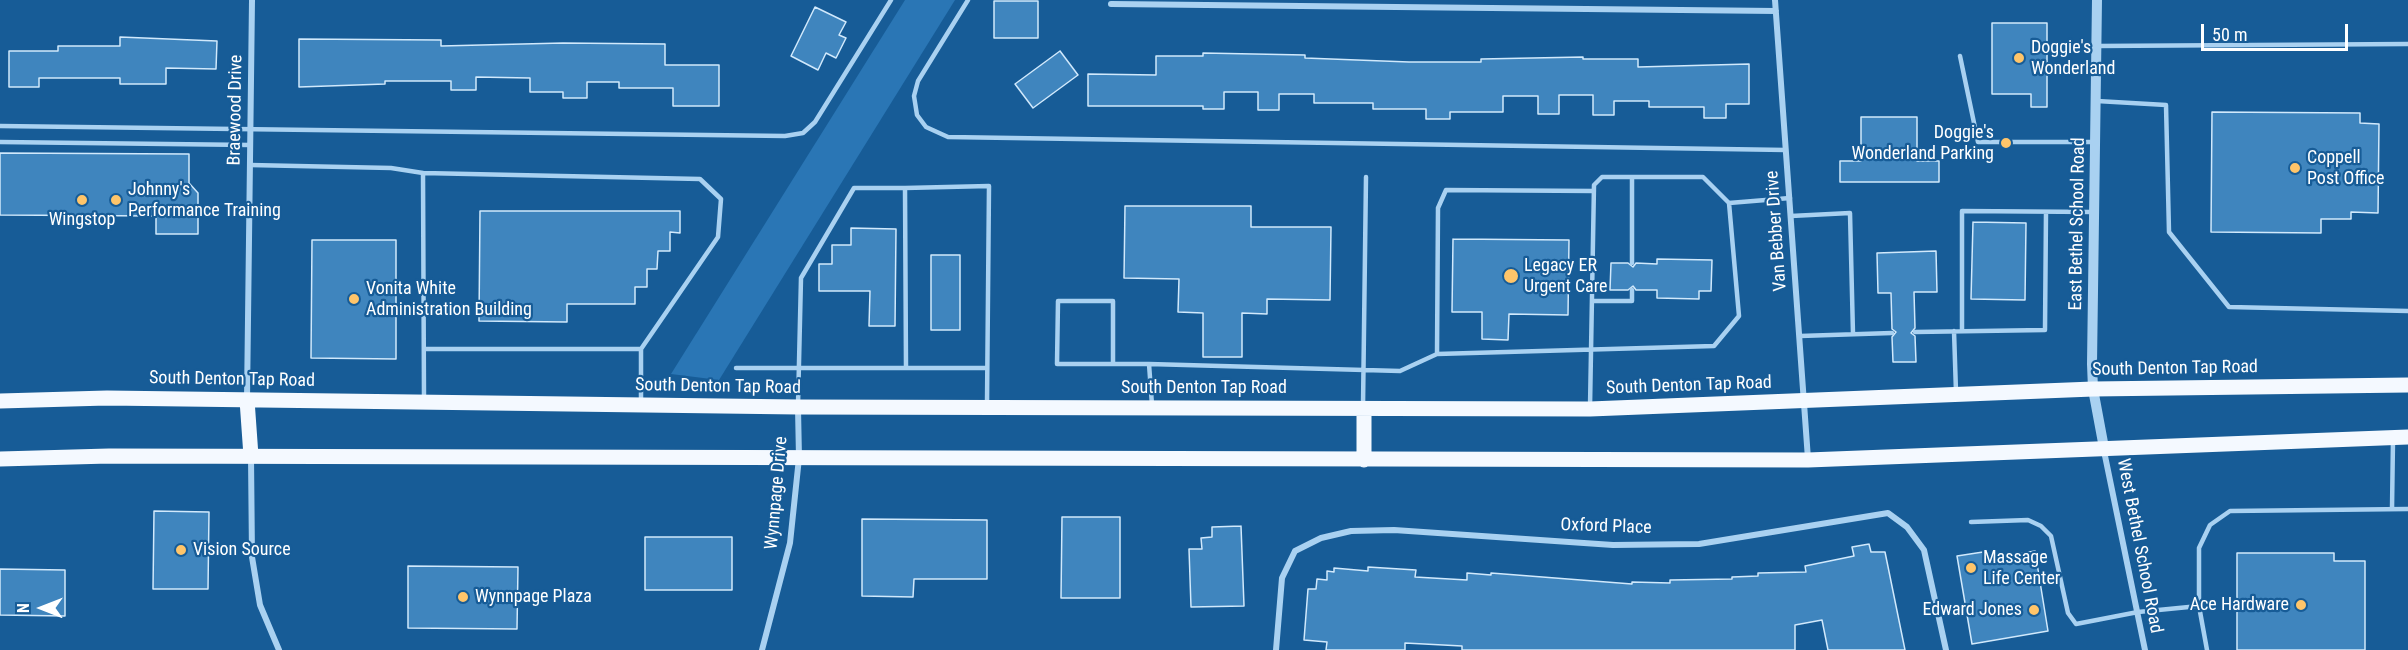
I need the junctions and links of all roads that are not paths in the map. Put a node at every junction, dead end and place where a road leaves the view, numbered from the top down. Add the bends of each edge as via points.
1 (252, 0) edge
2 (891, 0) edge
3 (968, 0) edge
4 (1775, 0) edge
5 (2097, 0) edge
6 (1111, 4) dead end
7 (1776, 11) junction
8 (2408, 44) edge
9 (2097, 46) junction
10 (1960, 56) dead end
11 (2096, 101) junction
12 (0, 126) edge
13 (250, 129) junction
14 (0, 142) edge
15 (2095, 142) junction
16 (250, 146) junction
17 (1786, 150) junction
18 (250, 165) junction
19 (423, 173) junction
20 (1366, 177) dead end
21 (1632, 177) junction
22 (905, 188) junction
23 (1594, 191) junction
24 (1790, 198) junction
25 (1730, 203) junction
26 (2046, 212) junction
27 (2094, 212) junction
28 (1791, 216) junction
29 (1632, 263) dead end
30 (1632, 290) dead end
31 (1592, 301) junction
32 (2408, 311) edge
33 (1954, 331) junction
34 (1962, 331) junction
35 (1915, 332) dead end
36 (1892, 333) dead end
37 (1853, 334) junction
38 (1800, 336) junction
39 (424, 349) junction
40 (641, 350) junction
41 (1591, 351) junction
42 (1437, 354) junction
43 (1113, 364) junction
44 (1149, 364) junction
45 (800, 367) junction
46 (736, 368) dead end
47 (906, 368) junction
48 (987, 368) junction
49 (1363, 371) junction
50 (2408, 386) edge
51 (2093, 389) junction
52 (1956, 395) junction
53 (247, 400) junction
54 (0, 401) edge
55 (424, 402) junction
56 (1805, 402) junction
57 (641, 405) junction
58 (798, 407) junction
59 (987, 407) junction
60 (1152, 408) junction
61 (1364, 409) junction
62 (1590, 409) junction
63 (2401, 437) edge
64 (2104, 448) junction
65 (251, 456) junction
66 (799, 458) junction
67 (0, 459) edge
68 (1364, 460) junction
69 (1808, 460) junction
70 (2392, 509) junction
71 (2408, 509) edge
72 (1971, 522) dead end
73 (2199, 606) junction
74 (2138, 612) junction
75 (279, 650) edge
76 (762, 650) edge
77 (1276, 650) edge
78 (1946, 650) edge
79 (2145, 650) edge
80 (2207, 650) edge

1 - 13 street, Braewood Drive
2 - 13 lane via 815,123 803,133 786,136
3 - 17 lane via 918,81 914,96 917,115 926,127 948,137
4 - 7 street, Van Bebber Drive
5 - 9 street, East Bethel School Road
6 - 7 street
7 - 17 street, Van Bebber Drive
8 - 9 lane
9 - 11 street, East Bethel School Road
10 - 15 lane via 1978,142
11 - 15 street, East Bethel School Road
11 - 32 lane via 2166,105 2169,232 2229,307
12 - 13 lane
13 - 16 street, Braewood Drive
14 - 16 lane
15 - 27 street, East Bethel School Road
16 - 18 street, Braewood Drive
17 - 24 street, Van Bebber Drive
18 - 19 lane via 391,168
18 - 53 street, Braewood Drive
19 - 39 lane
19 - 40 lane via 700,178 721,199 718,237
20 - 49 lane
21 - 23 lane via 1602,177 1594,184
21 - 25 lane via 1703,177
21 - 29 lane
22 - 45 lane via 854,188 801,278
22 - 47 lane
22 - 48 lane via 988,186
23 - 31 lane
23 - 42 lane via 1446,190 1437,208
24 - 25 lane
24 - 28 street, Van Bebber Drive
25 - 41 lane via 1738,316 1714,346
26 - 27 lane
26 - 34 lane via 2045,330
26 - 34 lane via 1962,211
27 - 51 street, East Bethel School Road
28 - 37 lane via 1850,213
28 - 38 street, Van Bebber Drive
30 - 31 lane via 1632,300
31 - 41 lane
33 - 34 lane
33 - 35 lane
33 - 52 lane
36 - 37 lane
37 - 38 lane
38 - 56 street, Van Bebber Drive
39 - 40 lane
39 - 55 lane
40 - 57 lane
41 - 42 lane
41 - 62 lane
42 - 49 lane via 1400,371
43 - 43 lane via 1057,364 1058,300 1113,301
43 - 44 lane
44 - 49 lane
44 - 60 lane
45 - 46 lane
45 - 47 lane
45 - 58 lane
47 - 48 lane
48 - 59 lane
49 - 61 lane
50 - 51 main road, South Denton Tap Road
51 - 52 main road, South Denton Tap Road
51 - 64 street, East Bethel School Road
52 - 56 main road, South Denton Tap Road
53 - 54 main road, South Denton Tap Road
53 - 55 main road, South Denton Tap Road
53 - 65 main road
55 - 57 main road, South Denton Tap Road
56 - 62 main road, South Denton Tap Road
56 - 69 street, Van Bebber Drive
57 - 58 main road, South Denton Tap Road
58 - 59 main road, South Denton Tap Road
58 - 66 street, Wynnpage Drive
59 - 60 main road, South Denton Tap Road
60 - 61 main road, South Denton Tap Road
61 - 62 main road, South Denton Tap Road
61 - 68 main road
63 - 64 main road
63 - 70 lane
64 - 69 main road
64 - 74 street, West Bethel School Road
65 - 66 main road
65 - 67 main road
65 - 75 street via 252,557 260,605
66 - 68 main road
66 - 76 street, Wynnpage Drive via 790,543
68 - 69 main road
70 - 71 lane
70 - 73 lane via 2230,511 2210,525 2199,548
72 - 74 lane via 2028,520 2041,526 2051,536 2068,613 2076,624
73 - 74 lane
73 - 80 lane
74 - 79 street, West Bethel School Road
77 - 78 street, Oxford Place via 1282,578 1295,551 1321,538 1351,531 1394,530 1613,545 1699,544 1888,513 1907,527 1924,550

